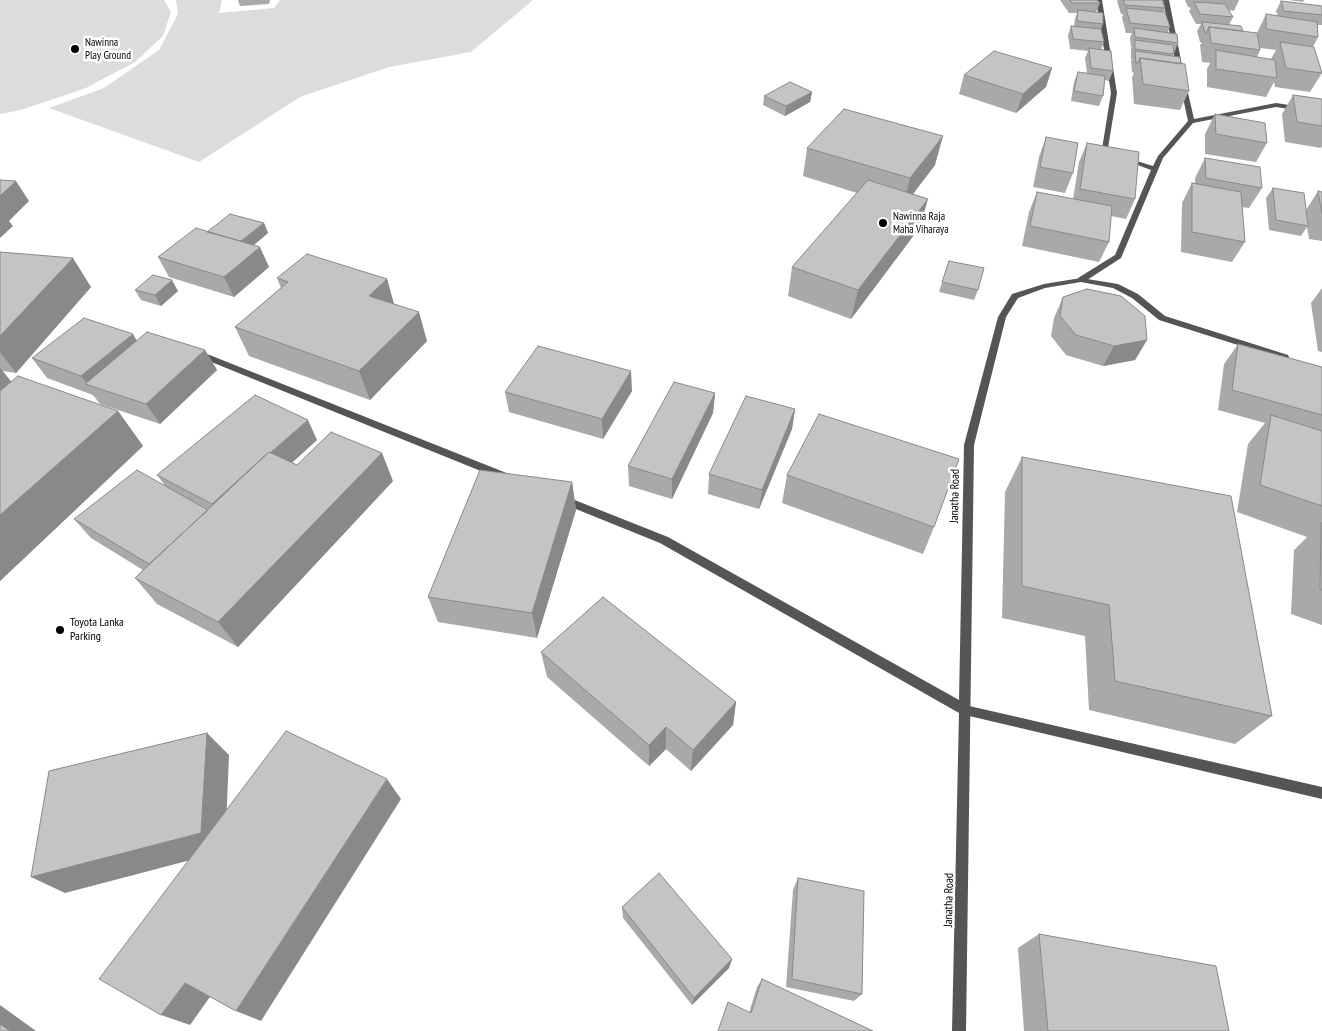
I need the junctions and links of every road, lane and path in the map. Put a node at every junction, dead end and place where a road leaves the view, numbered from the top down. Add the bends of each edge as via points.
1 (1099, 0) edge
2 (1166, 0) edge
3 (1322, 112) edge
4 (1191, 122) junction
5 (1155, 169) junction
6 (1080, 280) junction
7 (184, 348) edge
8 (1295, 360) edge
9 (516, 480) edge
10 (553, 495) edge
11 (965, 710) junction
12 (1322, 793) edge
13 (958, 1031) edge

1 - 5 street via 1114,92 1105,149 1118,158
2 - 4 street
3 - 4 street via 1276,105
4 - 5 street via 1160,157
5 - 6 street via 1118,256
6 - 8 street, Janatha Road via 1115,286 1135,296 1162,318
6 - 11 street, Janatha Road via 1044,286 1016,296 1002,317 968,445
7 - 9 street
10 - 11 street via 664,540
11 - 12 street
11 - 13 street, Janatha Road

